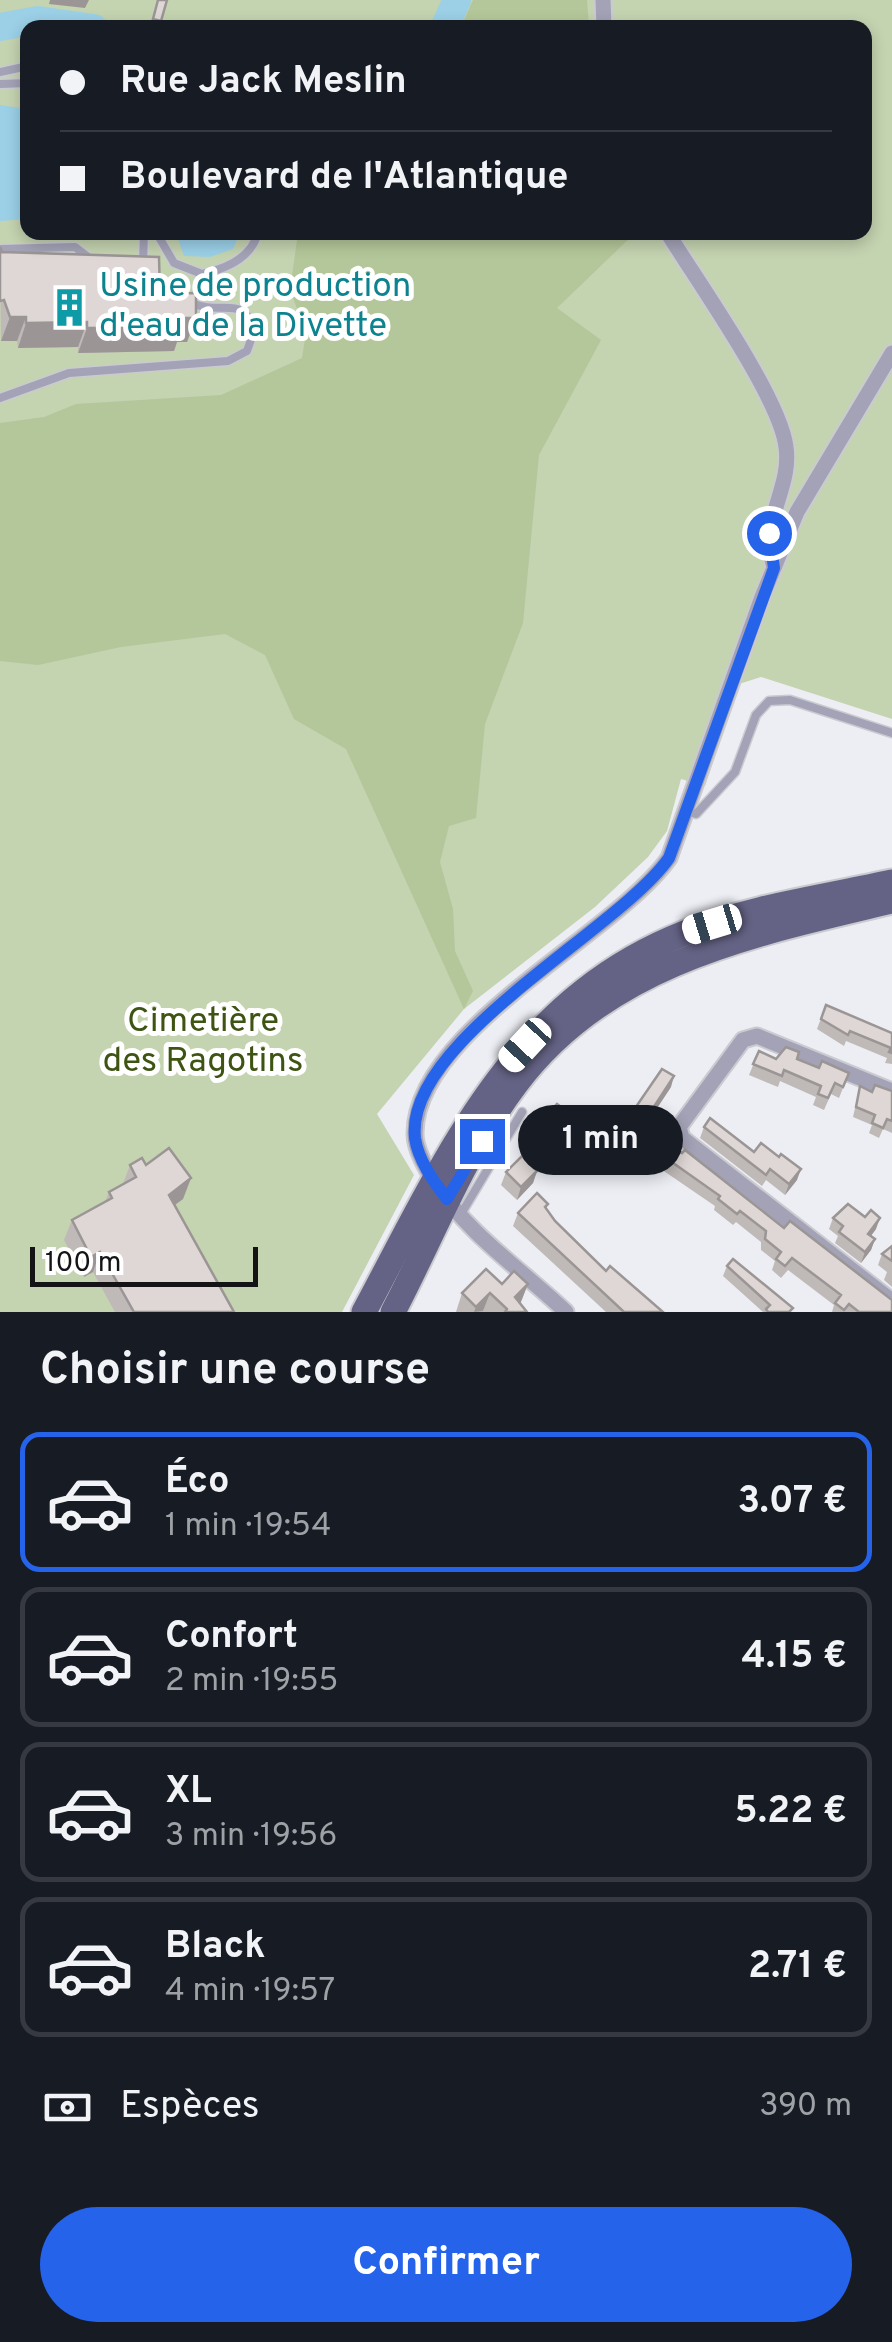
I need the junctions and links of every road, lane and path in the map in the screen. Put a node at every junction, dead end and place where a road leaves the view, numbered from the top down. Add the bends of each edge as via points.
1 (144, 240) edge
2 (161, 240) edge
3 (257, 240) edge
4 (672, 240) edge
5 (0, 248) edge
6 (100, 264) edge
7 (129, 264) edge
8 (143, 264) junction
9 (892, 352) edge
10 (0, 398) edge
11 (774, 568) junction
12 (892, 733) edge
13 (689, 812) junction
14 (892, 882) edge
15 (892, 902) edge
16 (892, 1090) edge
17 (522, 1112) dead end
18 (448, 1198) junction
19 (892, 1301) edge
20 (364, 1312) edge
21 (393, 1312) edge
22 (566, 1312) edge

1 - 8 lane
2 - 3 lane via 174,263 202,274 241,258
4 - 11 street via 778,416 787,454 770,519
5 - 6 lane via 75,247
7 - 8 lane
8 - 10 lane via 194,304 240,307 254,331 248,351 228,360 68,373
9 - 11 street via 808,490
11 - 13 street
12 - 13 lane via 790,700 769,701 756,715 736,772 696,814
13 - 18 street via 658,874 502,1004 422,1100 416,1142
14 - 18 main road via 686,932 601,976 551,1016 500,1073
15 - 18 main road via 732,939 622,990 573,1026 517,1082
16 - 19 street via 757,1036 743,1040 679,1127 682,1138
17 - 18 lane
18 - 20 main road
18 - 21 main road
18 - 22 street

